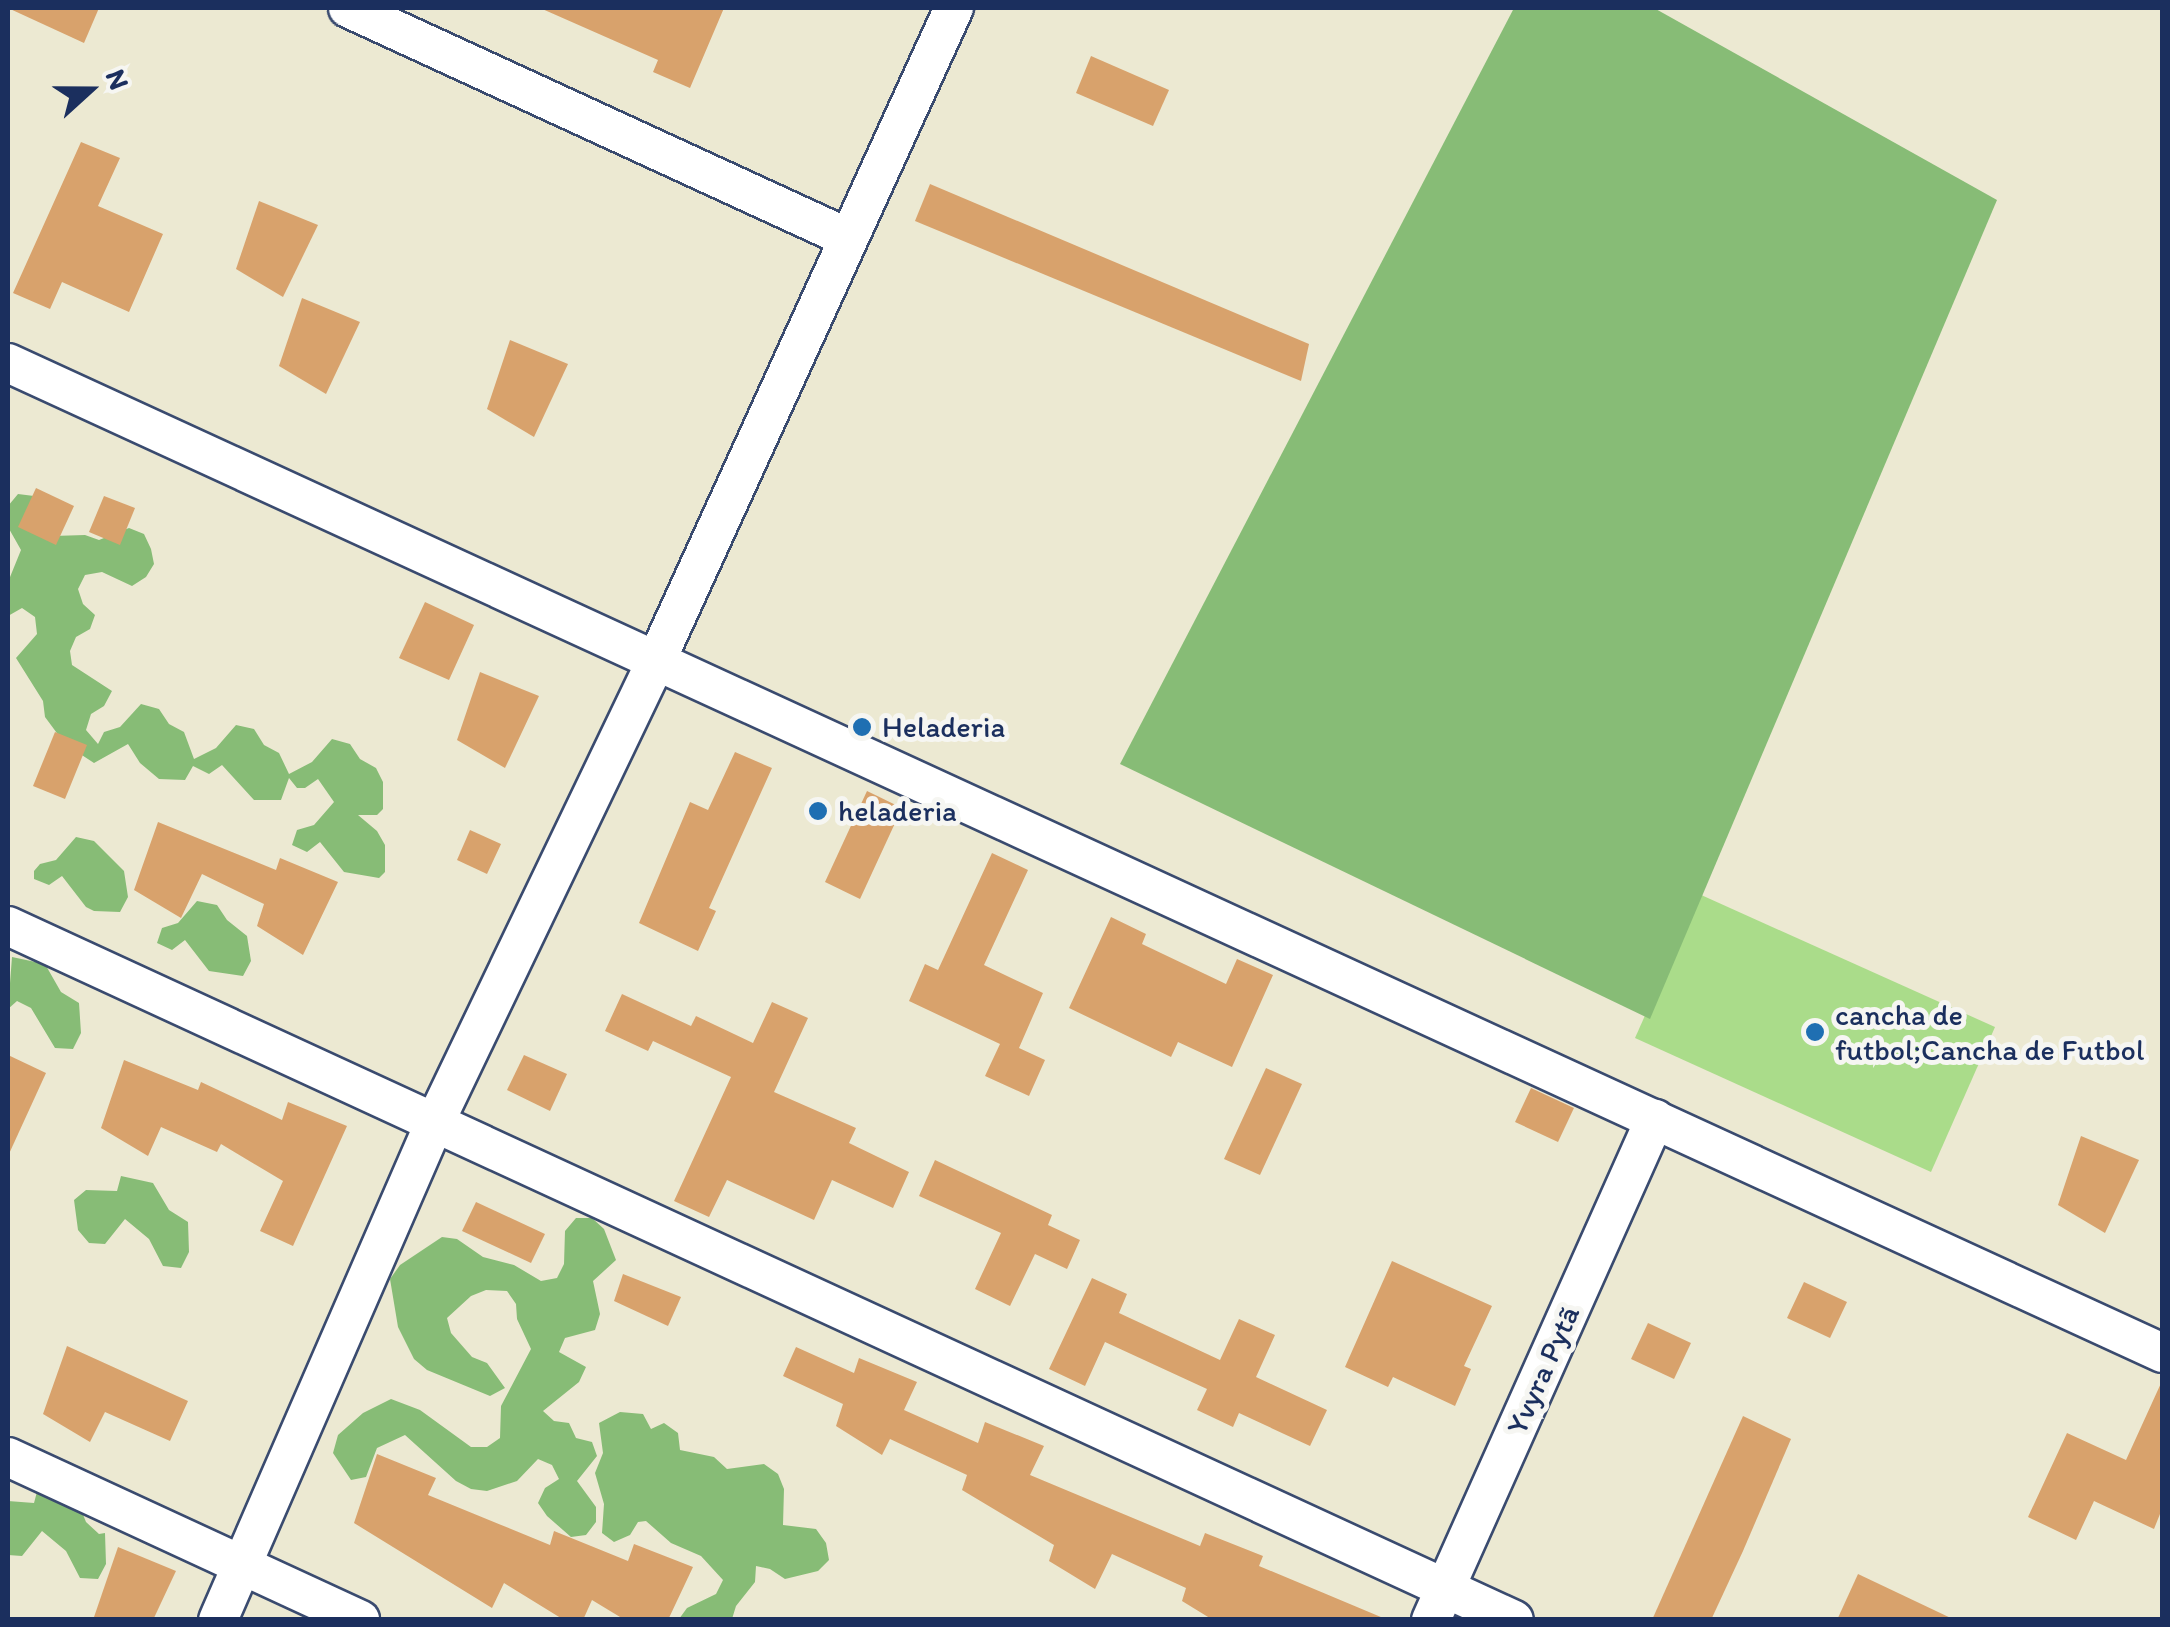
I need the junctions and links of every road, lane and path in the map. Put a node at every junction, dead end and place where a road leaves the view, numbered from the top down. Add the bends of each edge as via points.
1 (348, 8) edge
2 (954, 8) edge
3 (848, 238) junction
4 (8, 363) edge
5 (657, 660) junction
6 (8, 926) edge
7 (1654, 1120) junction
8 (435, 1122) junction
9 (2162, 1352) edge
10 (8, 1458) edge
11 (242, 1566) junction
12 (1439, 1604) edge
13 (218, 1620) edge
14 (360, 1620) edge
15 (1514, 1620) edge

1 - 3 street
2 - 3 street
3 - 5 street
4 - 5 street
5 - 7 street
5 - 8 street
6 - 8 street
7 - 9 street
7 - 12 street, Yvyra Pytã
8 - 11 street
8 - 12 street
10 - 11 street
11 - 13 street
11 - 14 street
12 - 15 street

